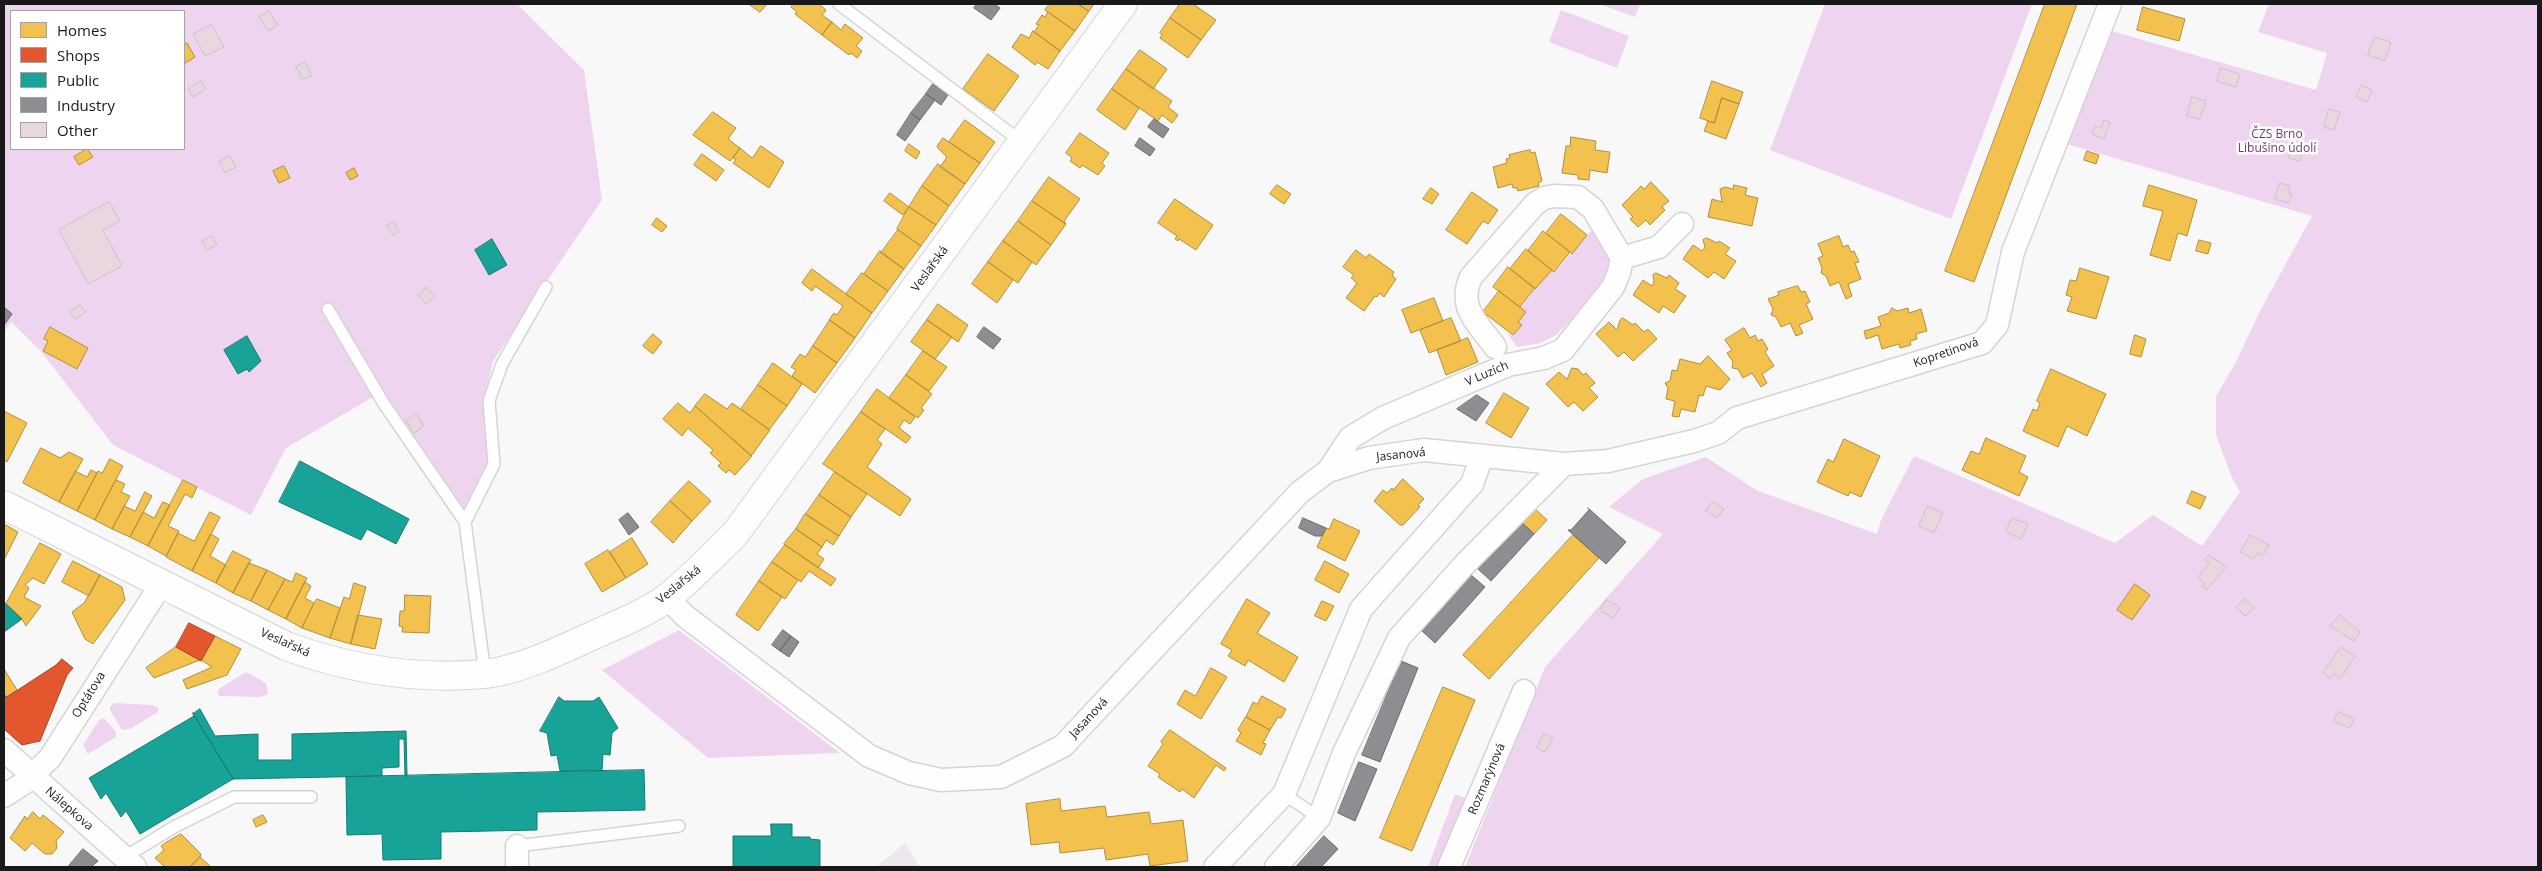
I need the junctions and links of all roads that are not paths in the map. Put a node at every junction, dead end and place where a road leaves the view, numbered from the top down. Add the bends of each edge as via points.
1 (840, 4) edge
2 (1123, 4) edge
3 (2110, 4) edge
4 (1023, 143) junction
5 (1682, 224) dead end
6 (1622, 258) junction
7 (546, 286) dead end
8 (328, 309) dead end
9 (1495, 346) dead end
10 (1482, 456) junction
11 (1564, 464) junction
12 (1328, 471) junction
13 (4, 505) edge
14 (465, 522) junction
15 (162, 583) junction
16 (667, 598) junction
17 (485, 674) junction
18 (1524, 691) dead end
19 (4, 750) edge
20 (32, 776) junction
21 (1284, 794) junction
22 (4, 796) edge
23 (311, 797) dead end
24 (1319, 818) junction
25 (679, 826) dead end
26 (517, 857) edge
27 (130, 862) edge
28 (1215, 867) edge
29 (1276, 867) edge
30 (1449, 867) edge

1 - 4 lane
2 - 4 street, Veslařská
3 - 11 street, Kopretinová via 2013,252 1997,325 1982,343 1737,418 1718,433 1694,441 1608,461
4 - 16 street, Veslařská via 735,534
5 - 6 street via 1659,247
6 - 9 street, V Luzích via 1593,209 1578,197 1554,196 1535,204 1471,277 1465,290 1466,306
6 - 12 street, V Luzích via 1613,287 1563,350 1544,358 1508,365 1383,418 1350,438
7 - 14 lane via 502,364 489,401 494,464
8 - 14 lane via 384,404
10 - 11 street, Jasanová
10 - 12 street, Jasanová via 1424,450 1369,458
10 - 21 street via 1472,484 1361,609
11 - 24 street via 1464,565 1399,638 1344,753
12 - 16 street, Jasanová via 1300,492 1063,746 1001,777 941,780 909,773 869,756 685,616
13 - 15 street, Veslařská
14 - 17 lane
15 - 17 street, Veslařská via 286,646 325,660 416,674
15 - 20 street, Optátova via 50,758
16 - 17 street, Veslařská via 578,642 531,661
18 - 30 street, Rozmarýnová
19 - 20 street, Nálepkova
20 - 22 street, Optátova
20 - 27 street, Nálepkova
21 - 24 lane
21 - 28 street
23 - 27 lane via 234,797 174,827
24 - 29 street
25 - 26 lane

